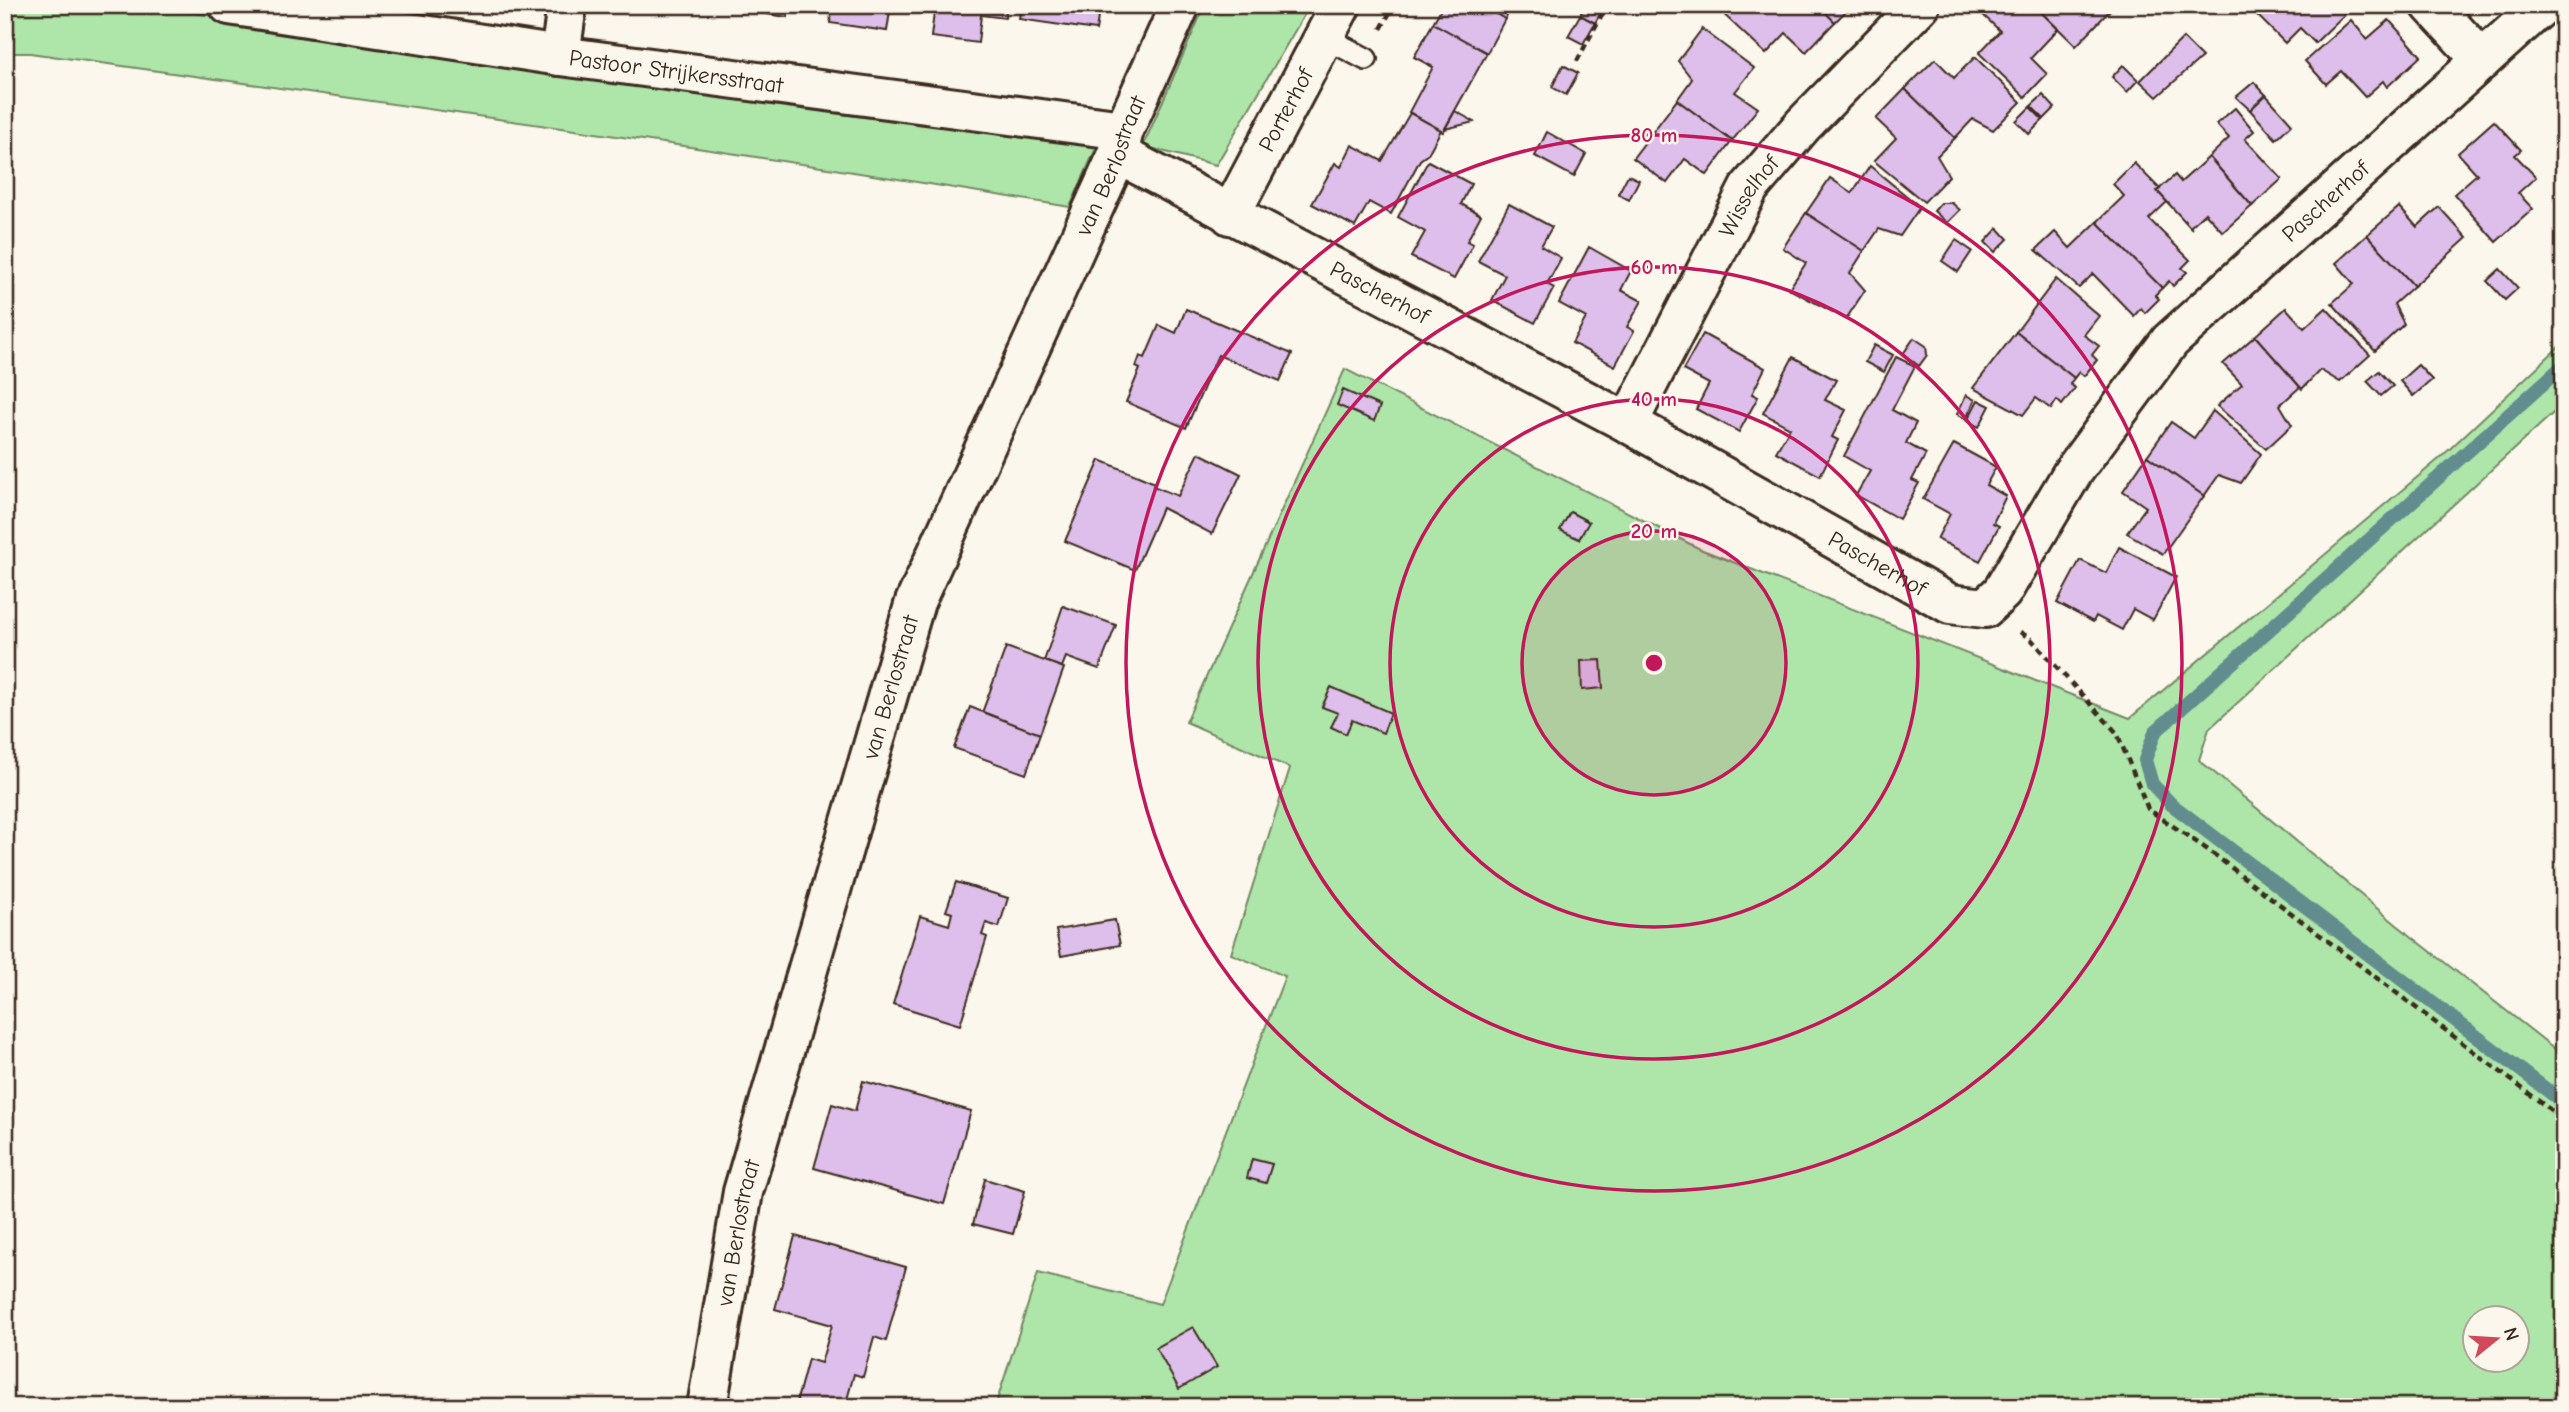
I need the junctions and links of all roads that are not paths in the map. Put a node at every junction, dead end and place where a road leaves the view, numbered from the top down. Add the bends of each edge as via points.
1 (229, 5) edge
2 (567, 5) edge
3 (1180, 5) edge
4 (1920, 5) edge
5 (2431, 5) edge
6 (2543, 5) edge
7 (1332, 21) edge
8 (560, 56) junction
9 (1366, 59) dead end
10 (2482, 60) junction
11 (1121, 142) junction
12 (1230, 215) junction
13 (1628, 423) junction
14 (707, 1407) edge

1 - 8 street, Pastoor Strijkersstraat
2 - 8 street
3 - 11 street, van Berlostraat
4 - 13 street, Wisselhof via 1802,125 1749,188
5 - 10 street
6 - 10 street, Pascherhof
7 - 9 lane
7 - 12 street, Porterhof
8 - 11 street, Pastoor Strijkersstraat
10 - 13 street, Pascherhof via 2170,341 2073,472 2002,592 1985,608 1950,604
11 - 12 street, Pascherhof
11 - 14 street, van Berlostraat via 915,602 743,1192
12 - 13 street, Pascherhof

